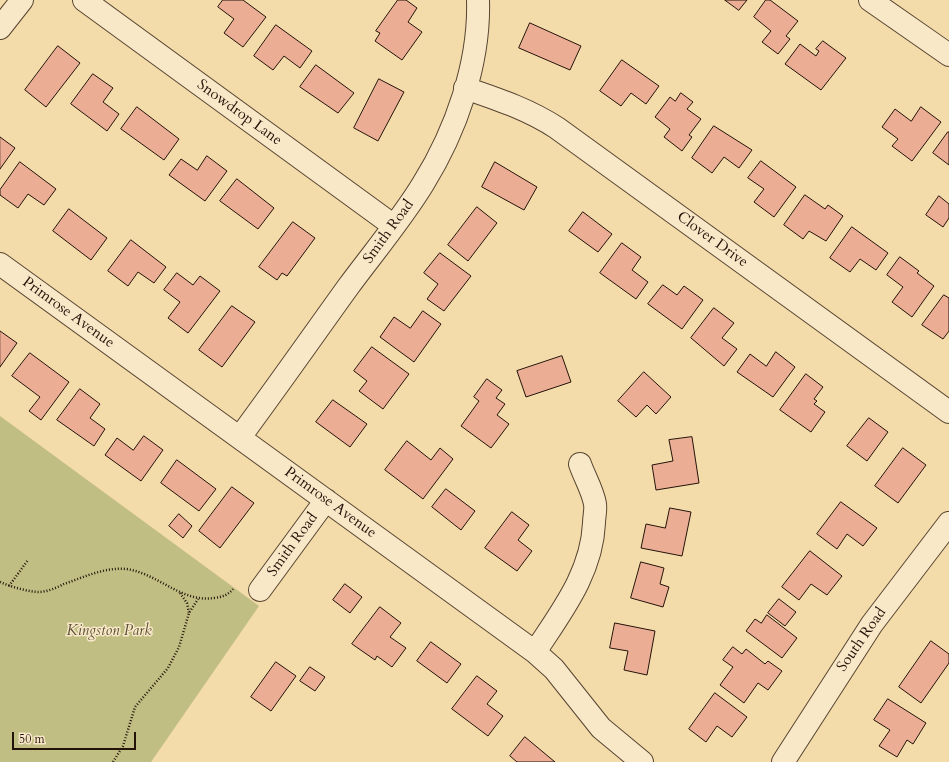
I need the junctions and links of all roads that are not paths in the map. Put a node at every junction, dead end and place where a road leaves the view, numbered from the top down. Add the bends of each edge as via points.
1 (22, 0) edge
2 (84, 0) edge
3 (478, 0) edge
4 (870, 0) edge
5 (0, 28) edge
6 (949, 55) edge
7 (465, 88) junction
8 (394, 226) junction
9 (0, 264) edge
10 (949, 412) edge
11 (240, 437) junction
12 (580, 464) dead end
13 (326, 500) junction
14 (949, 523) edge
15 (260, 590) dead end
16 (535, 652) junction
17 (790, 760) edge
18 (642, 762) edge

1 - 5 street
2 - 8 street, Snowdrop Lane
3 - 7 street, Smith Road via 474,50
4 - 6 street
7 - 8 street, Smith Road via 452,126 433,166
7 - 10 street, Clover Drive via 511,103 553,125
8 - 11 street, Smith Road
9 - 11 street, Primrose Avenue
11 - 13 street, Primrose Avenue
12 - 16 street via 595,504 594,532 582,576 563,612
13 - 15 street, Smith Road
13 - 16 street, Primrose Avenue
14 - 17 street, South Road via 872,624
16 - 18 street, Primrose Avenue via 554,669 601,728

